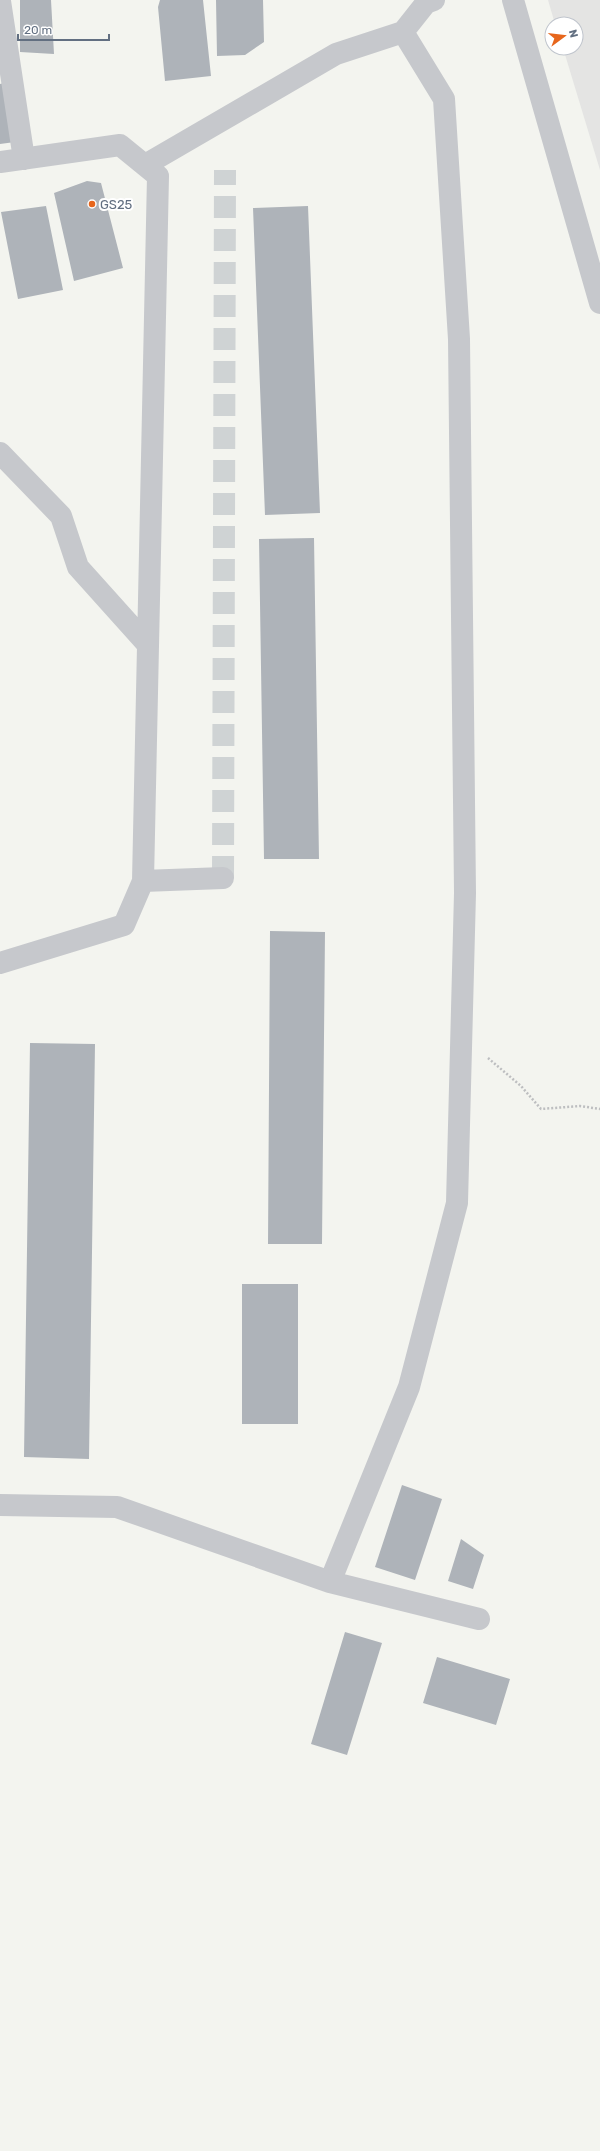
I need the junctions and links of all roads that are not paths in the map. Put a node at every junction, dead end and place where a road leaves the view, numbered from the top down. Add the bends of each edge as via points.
1 (434, 0) edge
2 (513, 0) edge
3 (0, 1) edge
4 (403, 32) junction
5 (24, 158) junction
6 (0, 162) edge
7 (145, 165) junction
8 (600, 303) edge
9 (0, 453) edge
10 (148, 645) junction
11 (223, 878) dead end
12 (143, 881) junction
13 (0, 963) edge
14 (0, 1505) edge
15 (330, 1582) junction
16 (479, 1619) dead end

1 - 4 street via 426,3
2 - 8 street
3 - 5 street
4 - 7 street via 336,54
4 - 15 street via 444,99 459,339 465,893 457,1203 409,1387
5 - 6 street
5 - 7 street via 120,145
7 - 10 street via 158,176
9 - 10 street via 61,516 78,567
10 - 12 street
11 - 12 street
12 - 13 street via 124,925
14 - 15 street via 117,1507
15 - 16 street

